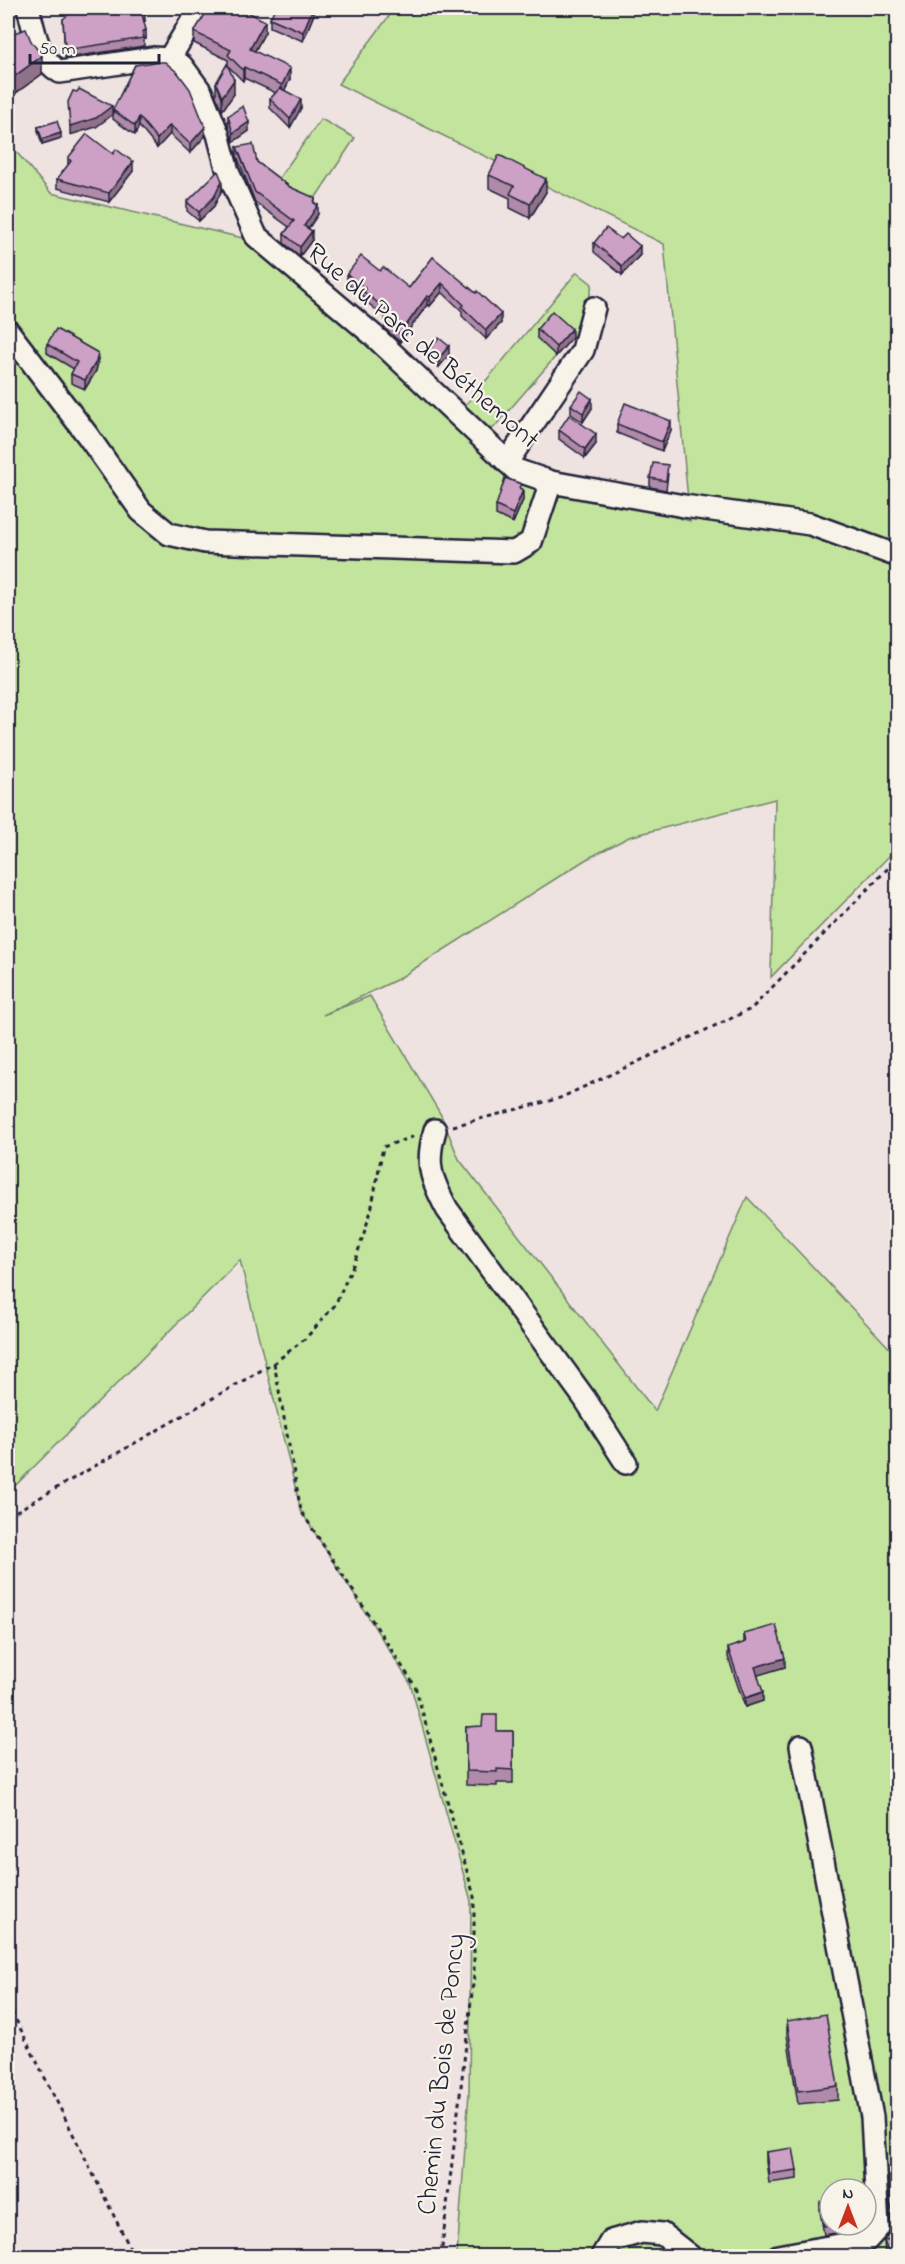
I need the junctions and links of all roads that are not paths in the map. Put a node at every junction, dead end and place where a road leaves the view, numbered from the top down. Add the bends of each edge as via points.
1 (28, 8) edge
2 (200, 8) edge
3 (170, 59) junction
4 (594, 308) dead end
5 (8, 331) edge
6 (507, 462) junction
7 (551, 482) junction
8 (897, 556) edge
9 (435, 1131) road end
10 (626, 1462) dead end
11 (801, 1746) dead end
12 (602, 2256) edge
13 (690, 2256) edge
14 (778, 2256) edge

1 - 3 street via 41,52 49,66 60,72
2 - 3 street
3 - 6 street, Rue du Parc de Béthemont via 182,66 201,92 228,172 256,236 373,335
4 - 6 street via 582,350
5 - 7 street via 141,511 170,534 205,542 514,552 531,542
6 - 7 street, Rue du Parc de Béthemont via 516,470
7 - 8 street, Rue du Parc de Béthemont via 810,524
9 - 10 street via 429,1163 436,1190
11 - 14 street via 872,2117 878,2228 867,2240
12 - 13 street via 611,2241 642,2232 662,2234

